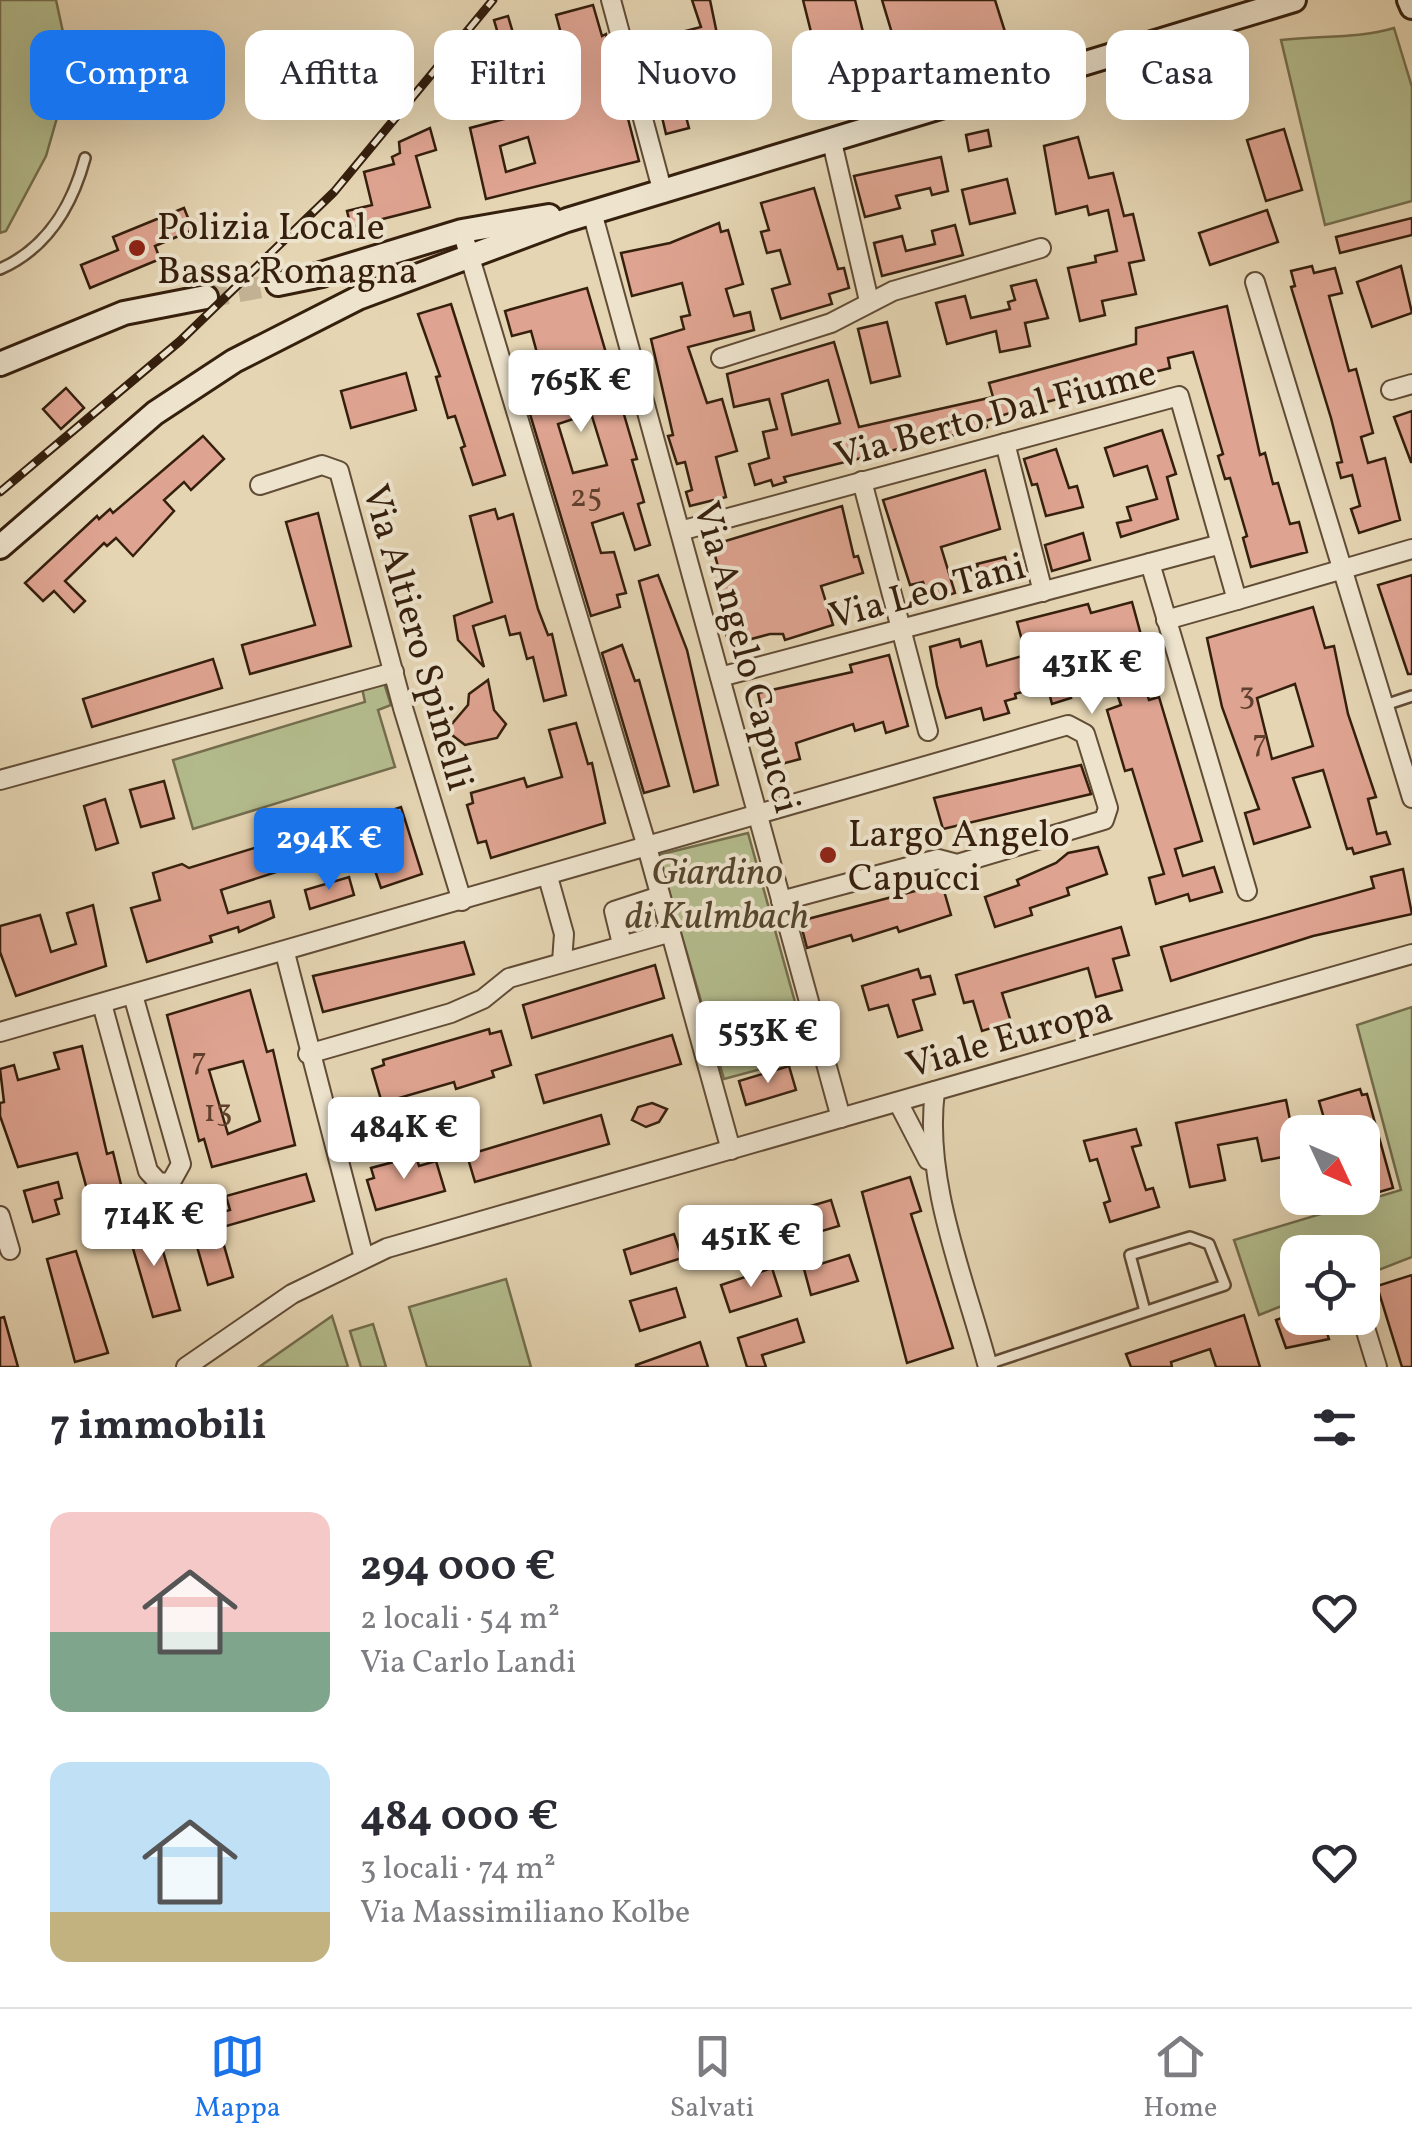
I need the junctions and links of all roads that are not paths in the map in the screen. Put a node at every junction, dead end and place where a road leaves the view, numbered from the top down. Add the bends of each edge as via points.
1 (611, 0) edge
2 (1294, 0) edge
3 (1409, 0) edge
4 (1412, 8) edge
5 (832, 142) junction
6 (86, 158) dead end
7 (662, 193) junction
8 (592, 212) junction
9 (567, 220) junction
10 (462, 231) junction
11 (439, 237) junction
12 (1041, 248) dead end
13 (452, 262) junction
14 (0, 268) edge
15 (311, 277) junction
16 (1255, 282) dead end
17 (278, 284) tunnel mouth
18 (206, 297) tunnel mouth
19 (869, 301) junction
20 (721, 358) dead end
21 (0, 364) edge
22 (1412, 384) edge
23 (1392, 390) dead end
24 (1005, 443) junction
25 (862, 481) junction
26 (260, 485) dead end
27 (680, 531) junction
28 (1221, 544) junction
29 (0, 547) edge
30 (1412, 549) edge
31 (1150, 563) junction
32 (1342, 570) junction
33 (1043, 592) junction
34 (1237, 600) junction
35 (1166, 620) junction
36 (903, 631) junction
37 (394, 672) junction
38 (720, 677) junction
39 (1412, 696) edge
40 (1385, 705) junction
41 (928, 731) dead end
42 (0, 780) edge
43 (1412, 798) edge
44 (756, 817) junction
45 (646, 847) junction
46 (548, 877) junction
47 (1247, 891) dead end
48 (660, 896) junction
49 (462, 901) junction
50 (781, 901) junction
51 (668, 932) junction
52 (622, 944) junction
53 (285, 953) junction
54 (1412, 954) edge
55 (562, 962) junction
56 (133, 995) junction
57 (102, 1004) junction
58 (0, 1032) edge
59 (308, 1054) junction
60 (935, 1091) junction
61 (898, 1102) junction
62 (840, 1118) junction
63 (732, 1150) junction
64 (940, 1188) junction
65 (0, 1216) edge
66 (10, 1250) dead end
67 (364, 1258) junction
68 (1145, 1312) junction
69 (1367, 1335) edge
70 (985, 1366) edge
71 (186, 1367) edge
72 (1377, 1367) edge

1 - 7 street
2 - 5 street
3 - 4 street
5 - 7 street
5 - 19 street
6 - 14 lane via 55,228
7 - 8 street
8 - 9 street
8 - 27 street, Via Angelo Capucci
9 - 10 street via 536,218
9 - 13 street
10 - 11 street
10 - 13 street
11 - 13 street
11 - 15 street
12 - 19 street
13 - 15 street via 420,254
13 - 29 street via 358,298 234,361 155,412
13 - 45 street
15 - 17 street
16 - 32 street
18 - 21 street via 124,313
19 - 20 street via 831,323
22 - 23 street
24 - 25 street, Via Berto Dal Fiume
24 - 28 street, Via Berto Dal Fiume via 1180,396
24 - 33 street
25 - 27 street, Via Berto Dal Fiume
25 - 36 street
26 - 37 street, Via Altiero Spinelli via 322,465 339,471
27 - 38 street, Via Angelo Capucci
28 - 31 street, Via Leo Tani
28 - 34 street
30 - 32 street
31 - 33 street, Via Leo Tani
31 - 35 street
32 - 34 street
32 - 40 street
33 - 36 street, Via Leo Tani
34 - 35 street
35 - 47 street
36 - 38 street, Via Leo Tani
36 - 41 street
37 - 42 street
37 - 49 street, Via Altiero Spinelli
38 - 44 street, Via Angelo Capucci
39 - 40 lane
40 - 43 street
44 - 45 street
44 - 50 street, Via Angelo Capucci
44 - 50 street via 1068,725 1082,729 1108,808 1104,820 956,864 938,859
45 - 46 street
45 - 48 street
46 - 49 street
46 - 55 street via 564,934
48 - 51 street
48 - 52 street via 614,911
49 - 53 street
50 - 62 street, Via Angelo Capucci
51 - 52 street
51 - 63 street
52 - 55 street
53 - 56 street
53 - 59 street
54 - 60 street, Viale Europa
55 - 59 street via 509,978 482,1000 451,1012
56 - 57 street
56 - 57 street via 181,1164 170,1182 148,1172
57 - 58 street
59 - 67 street
60 - 61 street, Viale Europa
60 - 64 street via 932,1138
61 - 62 street, Viale Europa
61 - 64 street
62 - 63 street, Viale Europa
63 - 67 street, Viale Europa
64 - 70 street
65 - 66 street
67 - 71 street, Viale Europa via 292,1294
68 - 68 lane via 1225,1285 1209,1244 1198,1238 1130,1256
68 - 70 lane
69 - 72 street

